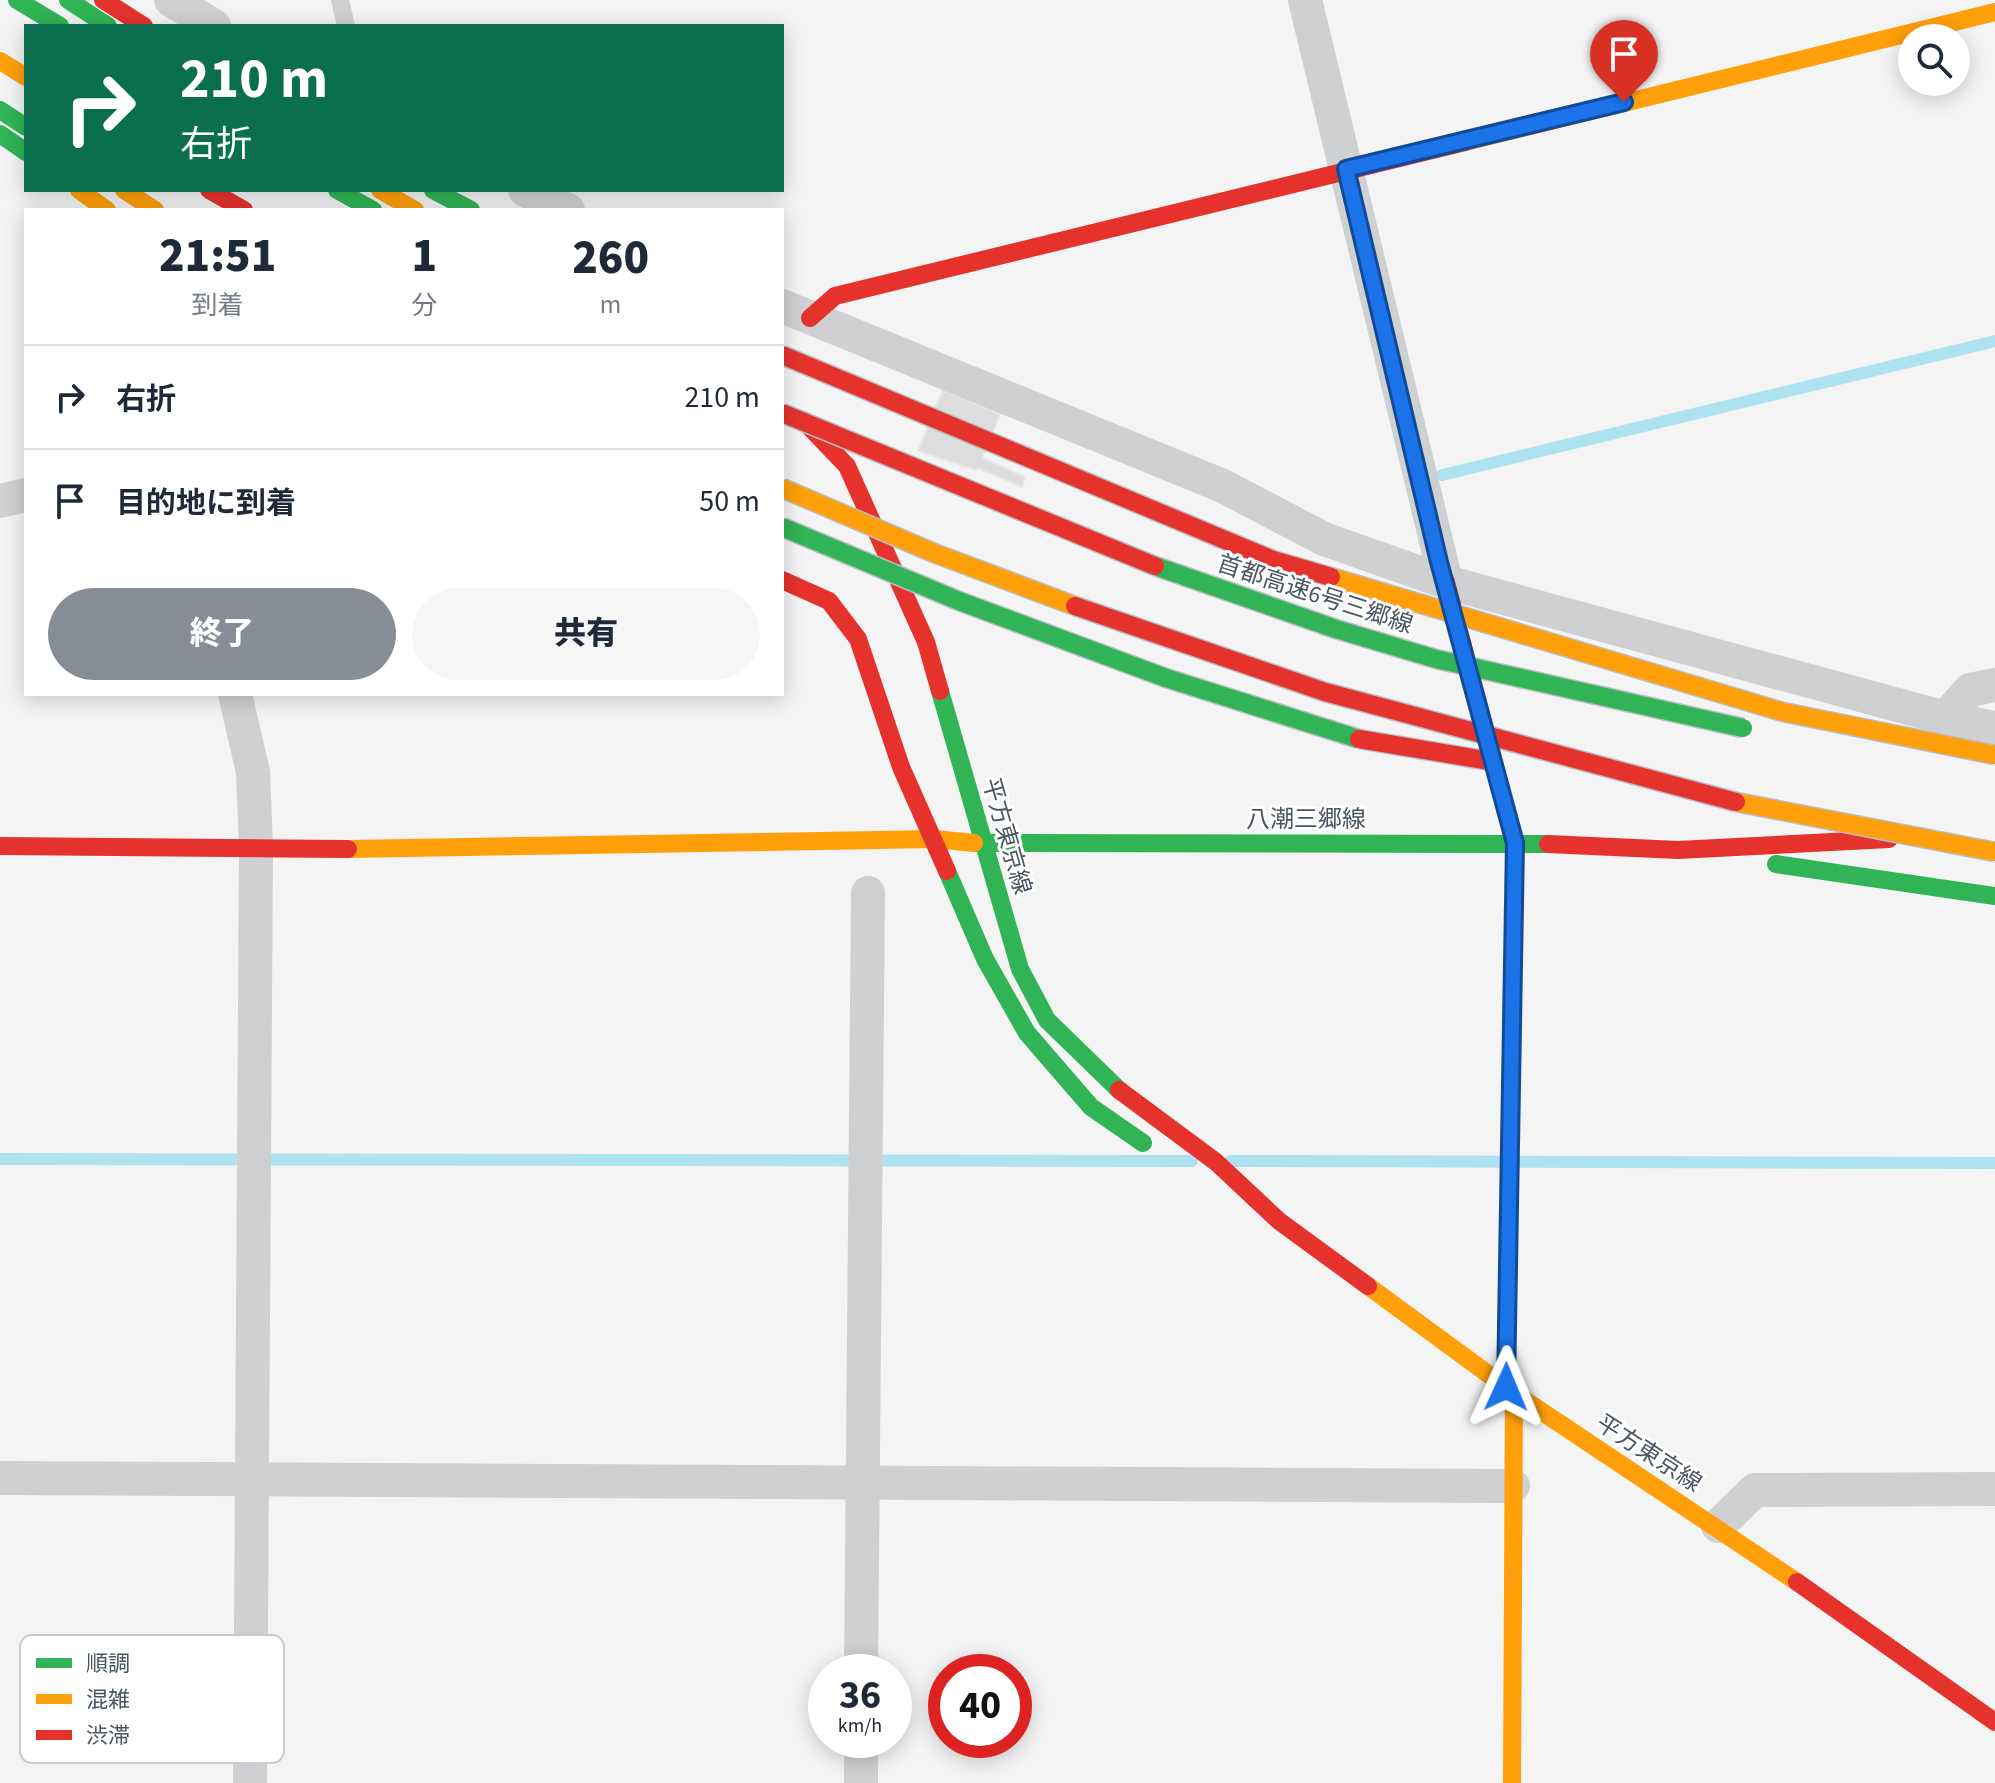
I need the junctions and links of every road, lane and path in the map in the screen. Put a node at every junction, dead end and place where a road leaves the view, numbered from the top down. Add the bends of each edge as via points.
1 (17, 0) edge
2 (68, 0) edge
3 (103, 0) edge
4 (171, 0) edge
5 (340, 0) edge
6 (1305, 0) edge
7 (1995, 12) edge
8 (57, 24) edge
9 (105, 24) edge
10 (141, 24) edge
11 (211, 24) edge
12 (346, 24) edge
13 (0, 61) edge
14 (24, 76) edge
15 (0, 110) edge
16 (24, 126) edge
17 (0, 134) edge
18 (24, 151) edge
19 (1346, 169) junction
20 (82, 192) edge
21 (127, 192) edge
22 (212, 192) edge
23 (341, 192) edge
24 (384, 192) edge
25 (437, 192) edge
26 (529, 192) edge
27 (104, 208) edge
28 (152, 208) edge
29 (240, 208) edge
30 (369, 208) edge
31 (412, 208) edge
32 (467, 208) edge
33 (564, 208) edge
34 (796, 312) edge
35 (784, 356) edge
36 (784, 400) edge
37 (784, 414) edge
38 (784, 489) edge
39 (24, 495) edge
40 (0, 501) edge
41 (784, 528) edge
42 (784, 581) edge
43 (1446, 582) junction
44 (1995, 685) edge
45 (235, 696) edge
46 (1945, 718) junction
47 (1995, 728) edge
48 (1769, 734) dead end
49 (1995, 755) edge
50 (1515, 765) dead end
51 (1546, 770) dead end
52 (1729, 801) junction
53 (1995, 834) edge
54 (935, 839) junction
55 (1515, 843) junction
56 (984, 844) junction
57 (0, 846) edge
58 (256, 847) junction
59 (1678, 850) junction
60 (1995, 852) edge
61 (868, 893) dead end
62 (1995, 896) edge
63 (1164, 1157) dead end
64 (1227, 1195) dead end
65 (1279, 1221) junction
66 (1510, 1390) junction
67 (0, 1478) edge
68 (252, 1478) junction
69 (861, 1482) junction
70 (1513, 1486) junction
71 (1995, 1489) edge
72 (1718, 1526) junction
73 (251, 1635) edge
74 (861, 1654) edge
75 (1995, 1722) edge
76 (861, 1758) edge
77 (250, 1763) edge
78 (250, 1783) edge
79 (861, 1783) edge
80 (1512, 1783) edge

1 - 8 main road
2 - 9 main road
3 - 10 main road
4 - 11 street
5 - 12 lane
6 - 19 street
7 - 19 main road
13 - 14 main road
15 - 16 main road
17 - 18 main road
19 - 34 main road via 835,296
19 - 43 street
20 - 27 main road
21 - 28 main road
22 - 29 main road
23 - 30 main road
24 - 31 main road
25 - 32 main road
26 - 33 street
34 - 43 street via 1223,486 1324,539
35 - 49 main road, bridge via 1273,560 1783,712
36 - 56 main road, 平方東京線 via 847,466 926,642
37 - 48 main road, 首都高速6号三郷線, bridge via 1129,557 1338,630 1508,677
38 - 52 main road, bridge via 1088,611 1325,692
39 - 40 street
41 - 50 main road, bridge via 959,601 1166,678 1362,740
42 - 54 main road via 829,601 858,639 901,767
43 - 46 street
43 - 55 main road
44 - 46 street via 1970,690
45 - 58 street via 253,772
46 - 47 street
51 - 52 main road, bridge
52 - 60 main road, bridge
53 - 59 main road, 八潮三郷線
54 - 56 main road, 八潮三郷線
54 - 58 main road, 八潮三郷線 via 450,850
54 - 63 main road via 985,959 1027,1033 1091,1107
55 - 56 main road, 八潮三郷線
55 - 59 main road, 八潮三郷線
55 - 66 main road
56 - 65 main road, 平方東京線 via 1020,969 1047,1020 1119,1090 1216,1162
57 - 58 main road, 八潮三郷線
58 - 68 street
59 - 62 main road, 八潮三郷線
61 - 69 street
64 - 65 main road, 平方東京線
65 - 66 main road, 平方東京線
66 - 70 main road
66 - 72 main road, 平方東京線
67 - 68 street
68 - 69 street
68 - 73 street
69 - 70 street
69 - 74 street
70 - 80 main road
71 - 72 street via 1755,1490
72 - 75 main road, 平方東京線
76 - 79 street
77 - 78 street

